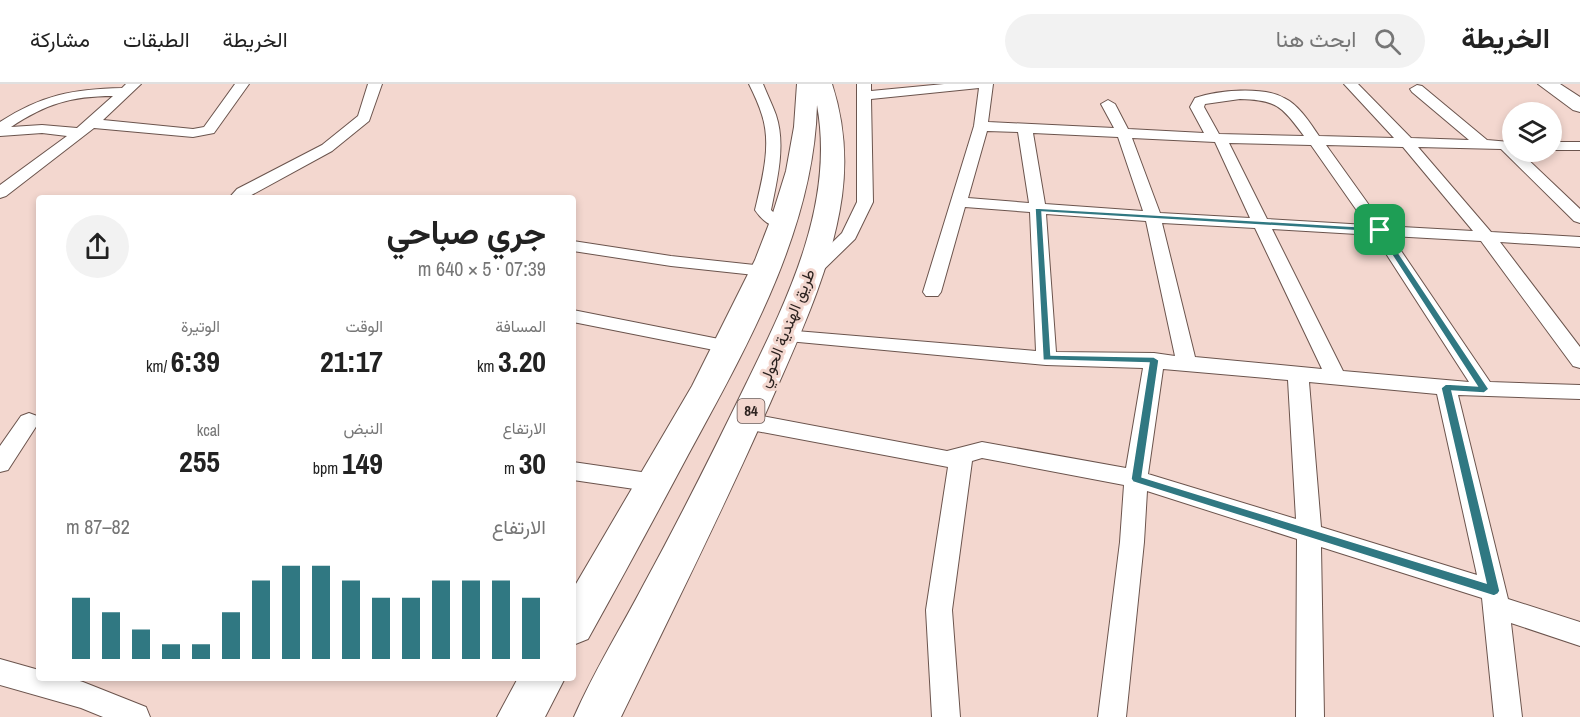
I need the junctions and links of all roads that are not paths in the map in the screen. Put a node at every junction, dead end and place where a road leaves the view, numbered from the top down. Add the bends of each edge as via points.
1 (242, 84) edge
2 (375, 84) edge
3 (756, 84) edge
4 (807, 84) edge
5 (822, 84) edge
6 (985, 84) edge
7 (1351, 84) edge
8 (1547, 84) edge
9 (129, 88) edge
10 (1417, 89) dead end
11 (864, 90) edge
12 (1233, 90) edge
13 (1108, 104) dead end
14 (1580, 106) edge
15 (981, 126) junction
16 (0, 128) edge
17 (86, 128) junction
18 (1025, 129) junction
19 (0, 132) edge
20 (1125, 134) junction
21 (1217, 138) junction
22 (1316, 142) junction
23 (1407, 143) junction
24 (1484, 145) junction
25 (1502, 145) edge
26 (1562, 146) edge
27 (1580, 147) edge
28 (1525, 162) edge
29 (0, 193) edge
30 (240, 195) edge
31 (960, 202) junction
32 (1038, 209) junction
33 (1152, 217) junction
34 (1580, 218) edge
35 (1262, 222) junction
36 (783, 224) junction
37 (1380, 230) junction
38 (1486, 236) junction
39 (1580, 242) edge
40 (576, 246) edge
41 (764, 272) junction
42 (809, 274) junction
43 (932, 292) dead end
44 (576, 317) edge
45 (784, 336) junction
46 (729, 346) junction
47 (1046, 358) junction
48 (1154, 360) junction
49 (1580, 362) edge
50 (1186, 363) junction
51 (1298, 374) junction
52 (1335, 376) junction
53 (1446, 388) junction
54 (1484, 389) junction
55 (1580, 392) edge
56 (29, 421) dead end
57 (746, 421) junction
58 (961, 456) junction
59 (0, 464) edge
60 (576, 471) edge
61 (1136, 479) junction
62 (655, 483) junction
63 (1309, 534) junction
64 (1495, 599) junction
65 (576, 621) edge
66 (1580, 634) edge
67 (0, 672) edge
68 (541, 681) edge
69 (136, 717) edge
70 (520, 717) edge
71 (597, 717) edge
72 (946, 717) edge
73 (1112, 717) edge
74 (1310, 717) edge
75 (1508, 717) edge

1 - 17 street via 209,130 202,132
2 - 30 street via 364,118 327,148
3 - 36 street via 770,117 773,144 763,210 770,219
4 - 36 highway via 798,166
5 - 42 highway, طريق الهندية الحولي / 84 via 832,129 833,166 823,229
6 - 11 street
6 - 15 street
7 - 23 street
8 - 14 street
9 - 16 street via 51,98
9 - 17 street
10 - 24 street
11 - 42 street via 865,202 849,235
12 - 21 street via 1206,97 1197,107
12 - 22 street via 1282,101
13 - 20 street
15 - 18 street
15 - 31 street
17 - 19 street
17 - 29 street
18 - 20 street
18 - 32 street
20 - 21 street
20 - 33 street
21 - 22 street
21 - 35 street
22 - 23 street
22 - 37 street
23 - 24 street
23 - 38 street
24 - 25 street
26 - 27 street
28 - 34 street
31 - 32 street
31 - 43 street
32 - 33 street
32 - 47 street
33 - 35 street
33 - 50 street
35 - 37 street
35 - 52 street
36 - 41 highway
37 - 38 street
37 - 54 street
38 - 39 street
38 - 49 street
40 - 41 street
41 - 46 highway
42 - 45 highway, طريق الهندية الحولي / 84
44 - 46 street
45 - 47 street
45 - 57 highway, طريق الهندية الحولي / 84
46 - 62 highway
47 - 48 street
48 - 50 street
48 - 61 street
50 - 51 street
51 - 52 street
51 - 63 street
52 - 53 street
53 - 54 street
53 - 64 street
54 - 55 street
56 - 59 street
57 - 58 street via 947,459
57 - 71 highway, طريق الهندية الحولي / 84
58 - 61 street via 982,450
58 - 72 street via 939,610
60 - 62 street
61 - 63 street
61 - 73 street
62 - 65 highway
63 - 64 street
63 - 74 street
64 - 66 street
64 - 75 street
67 - 69 street via 82,695
68 - 70 highway

